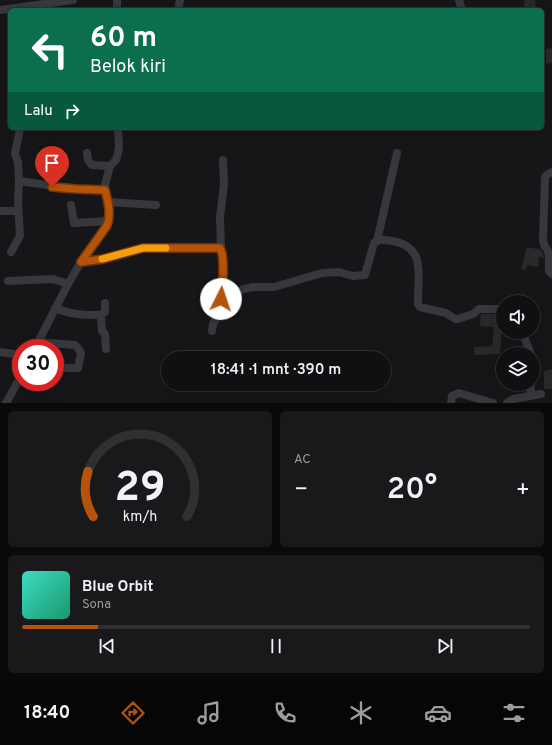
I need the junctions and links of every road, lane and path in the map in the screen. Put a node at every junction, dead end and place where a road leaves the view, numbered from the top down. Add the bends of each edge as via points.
1 (72, 0) edge
2 (59, 1) edge
3 (26, 8) edge
4 (20, 130) edge
5 (118, 130) edge
6 (87, 153) dead end
7 (397, 153) dead end
8 (223, 160) dead end
9 (110, 166) junction
10 (552, 172) edge
11 (20, 181) junction
12 (105, 190) junction
13 (108, 202) junction
14 (70, 205) dead end
15 (156, 205) dead end
16 (0, 211) edge
17 (18, 211) junction
18 (109, 221) junction
19 (377, 241) junction
20 (220, 248) junction
21 (11, 252) dead end
22 (81, 262) junction
23 (552, 274) edge
24 (8, 281) dead end
25 (68, 284) junction
26 (222, 292) junction
27 (105, 303) dead end
28 (55, 308) junction
29 (496, 309) edge
30 (101, 315) junction
31 (212, 331) dead end
32 (40, 339) edge
33 (64, 345) edge
34 (106, 350) dead end
35 (0, 352) edge
36 (12, 354) edge
37 (64, 368) edge
38 (13, 391) edge
39 (530, 391) edge
40 (541, 394) dead end
41 (530, 396) junction
42 (6, 403) edge
43 (451, 403) edge
44 (493, 403) edge
45 (507, 403) edge

1 - 2 street
2 - 3 street
4 - 11 street via 15,154
5 - 9 street via 118,154
6 - 9 street via 92,165
7 - 19 street
8 - 20 street
9 - 12 street
10 - 23 street via 545,177 543,240 544,245 550,250 549,271
11 - 12 street via 76,189
11 - 17 street
12 - 13 street
13 - 15 street
13 - 18 street
14 - 18 street via 74,223
16 - 17 street
17 - 21 street via 20,236
18 - 22 street
19 - 26 street via 374,243 365,275 322,273 274,288 252,287 229,293
19 - 29 street via 398,242 412,250 417,262 420,307 446,313 455,319 473,314 479,308
20 - 22 street via 143,248
20 - 26 street
22 - 25 street
24 - 25 street via 53,279
25 - 28 street
26 - 31 street via 218,317
27 - 30 street via 105,312
28 - 30 street via 80,315
28 - 32 street
30 - 34 street
33 - 37 street via 75,345 81,353 78,368
35 - 36 street
38 - 42 street
39 - 41 street
40 - 41 street
41 - 45 street via 513,399
43 - 44 street via 452,396 458,392

